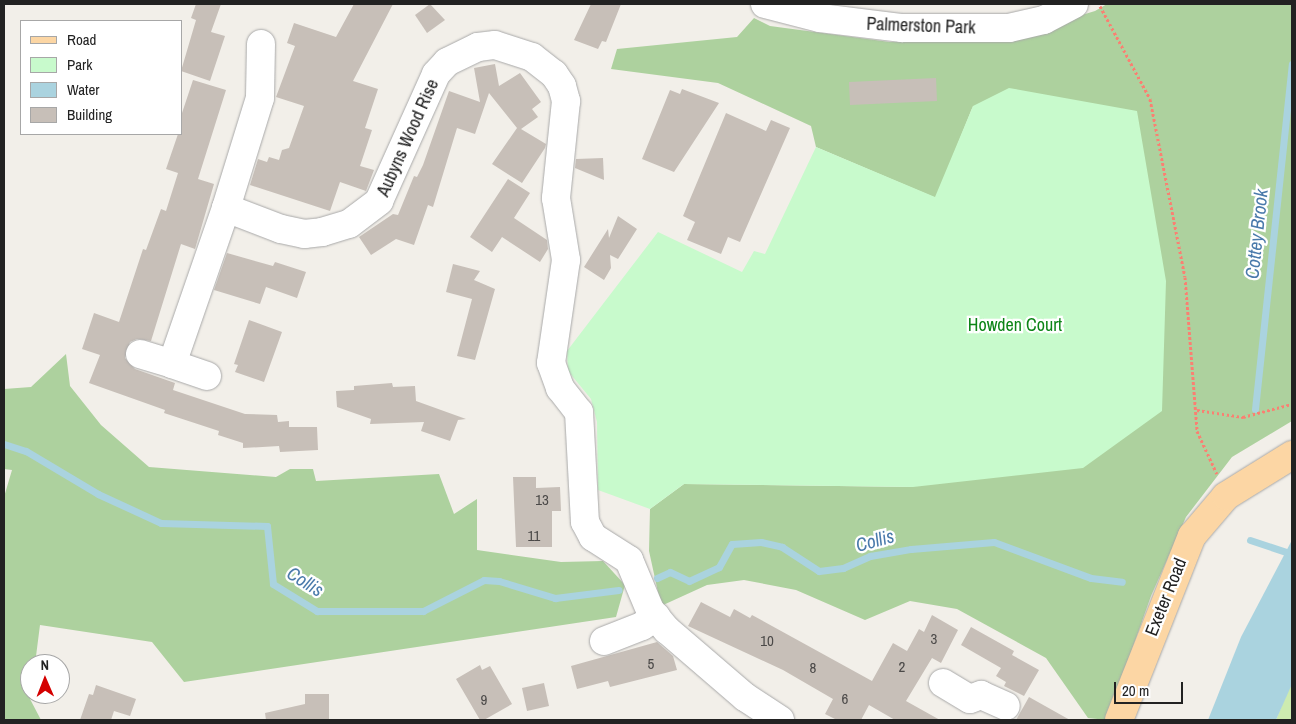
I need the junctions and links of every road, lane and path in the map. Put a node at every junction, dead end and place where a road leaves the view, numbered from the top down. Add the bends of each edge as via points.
1 (765, 4) edge
2 (1074, 4) edge
3 (1098, 4) edge
4 (261, 44) dead end
5 (226, 208) junction
6 (140, 354) dead end
7 (172, 364) junction
8 (207, 376) dead end
9 (1292, 404) edge
10 (1197, 410) junction
11 (1290, 456) edge
12 (1232, 493) junction
13 (656, 617) junction
14 (604, 641) dead end
15 (943, 683) dead end
16 (1006, 706) dead end
17 (965, 710) edge
18 (780, 720) edge
19 (1119, 720) edge

1 - 2 street, Palmerston Park via 820,18 912,28 1009,28 1044,20
3 - 10 path via 1150,99 1185,277
4 - 5 street via 260,98
5 - 7 street
5 - 13 street, Aubyns Wood Rise via 281,229 304,234 349,224 370,211 387,190 436,74 447,62 478,47 495,46 516,50 545,64 562,86 566,101 556,198 566,260 551,363 560,388 579,412 585,522 593,536 629,560
6 - 7 street
7 - 8 street
9 - 10 path via 1243,417
10 - 12 path via 1197,431
11 - 12 main road, Exeter Road
12 - 19 main road, Exeter Road via 1192,536 1171,581
13 - 14 street
13 - 18 street via 745,698
15 - 17 street
16 - 17 street via 982,695

